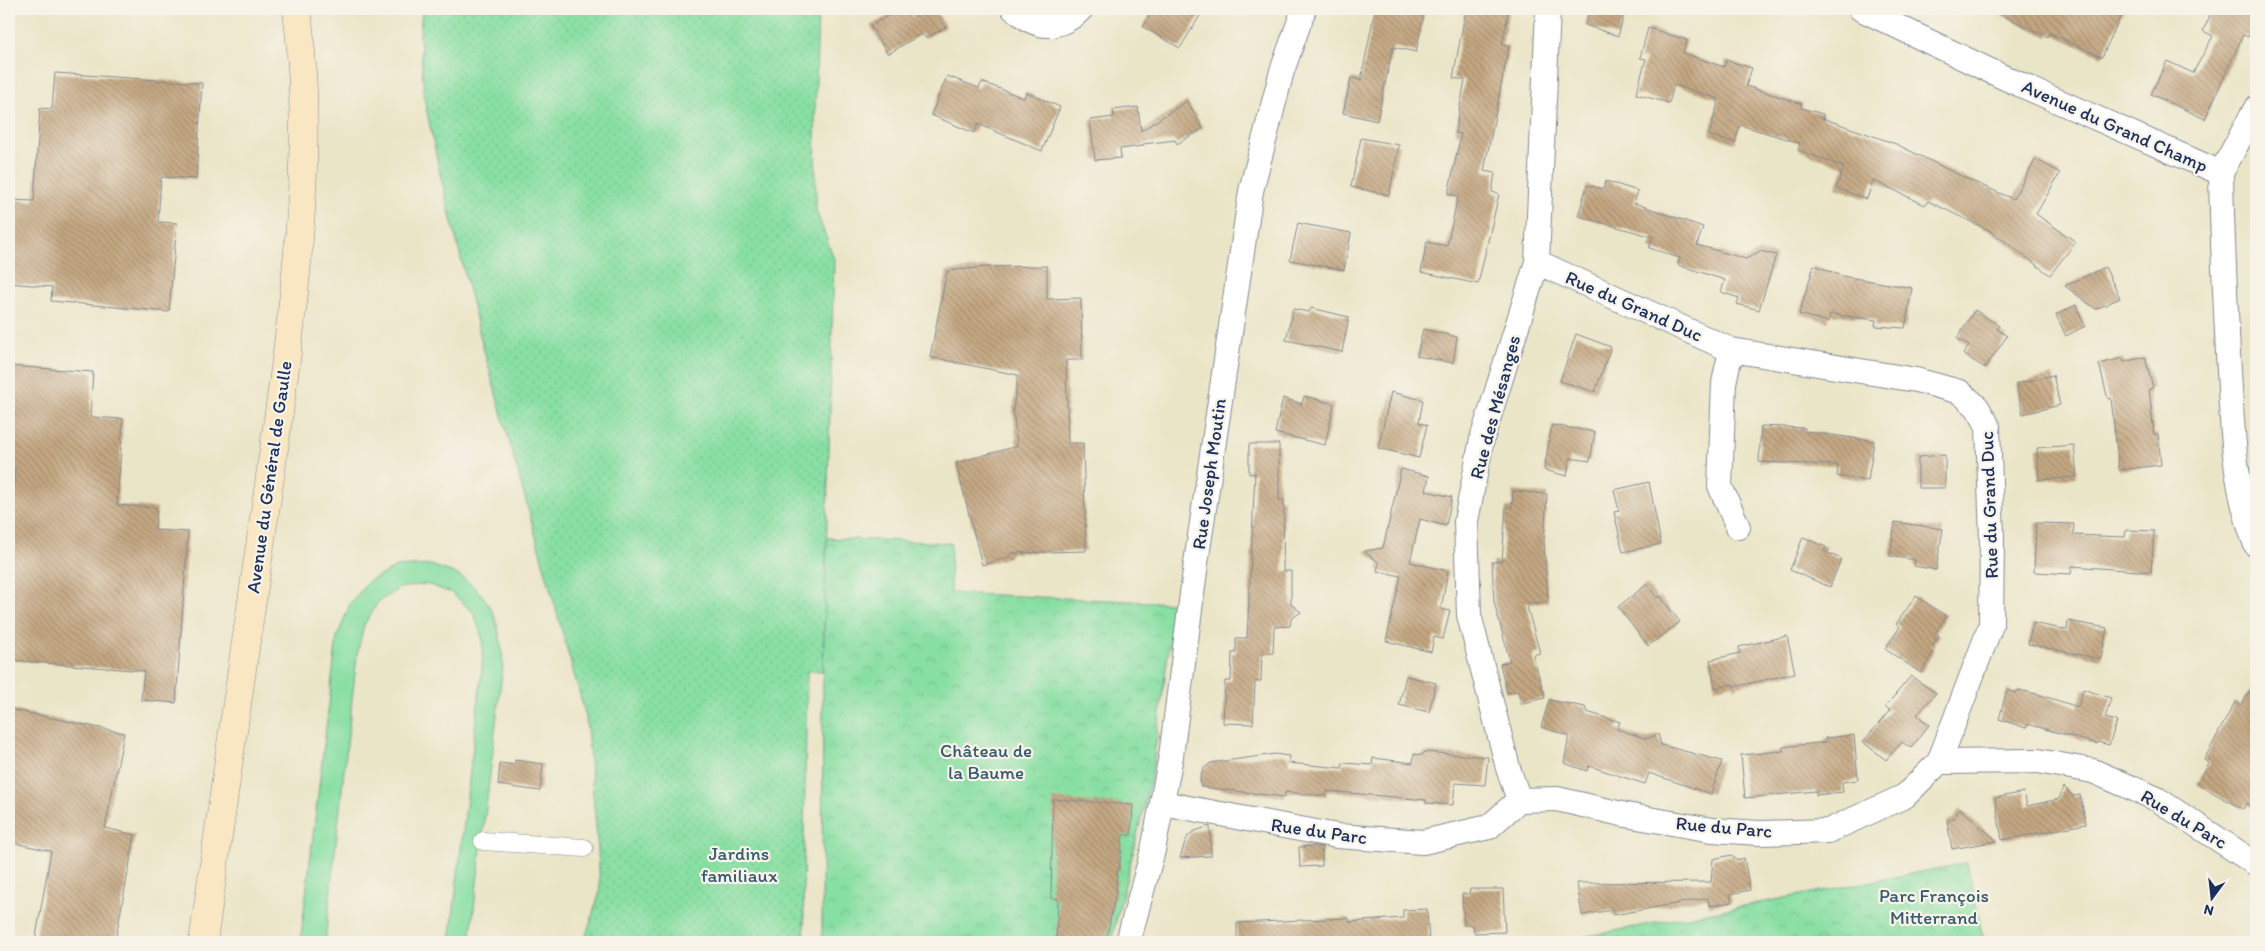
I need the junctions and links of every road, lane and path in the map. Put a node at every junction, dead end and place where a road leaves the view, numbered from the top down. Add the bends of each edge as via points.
1 (297, 9) edge
2 (1014, 9) edge
3 (1081, 9) edge
4 (1304, 9) edge
5 (1548, 9) edge
6 (1861, 9) edge
7 (2256, 108) edge
8 (2221, 173) junction
9 (1537, 262) junction
10 (1731, 350) junction
11 (1738, 527) dead end
12 (2256, 544) edge
13 (1940, 762) junction
14 (1519, 800) junction
15 (1162, 803) junction
16 (483, 841) dead end
17 (584, 848) dead end
18 (2256, 864) edge
19 (203, 942) edge
20 (1128, 942) edge

1 - 19 main road, Avenue du Général de Gaulle via 304,98 302,218 286,360
2 - 3 street via 1035,23 1055,25 1073,18
4 - 15 street, Rue Joseph Moutin via 1282,71 1251,191
5 - 9 street, Rue des Mésanges
6 - 8 street, Avenue du Grand Champ
7 - 8 street
8 - 12 street, Avenue du Grand Champ via 2234,456 2247,520
9 - 10 street, Rue du Grand Duc
9 - 14 street, Rue des Mésanges via 1482,440 1466,522 1469,614
10 - 11 street via 1724,383 1720,486
10 - 13 street, Rue du Grand Duc via 1916,380 1960,392 1977,407 1988,426 1991,625
13 - 14 street, Rue du Parc via 1905,796 1828,831 1760,833 1712,830 1557,799
13 - 18 street, Rue du Parc via 2038,761 2093,771 2157,799
14 - 15 street, Rue du Parc via 1490,827 1423,842 1337,836
15 - 20 street, Rue Joseph Moutin
16 - 17 street

